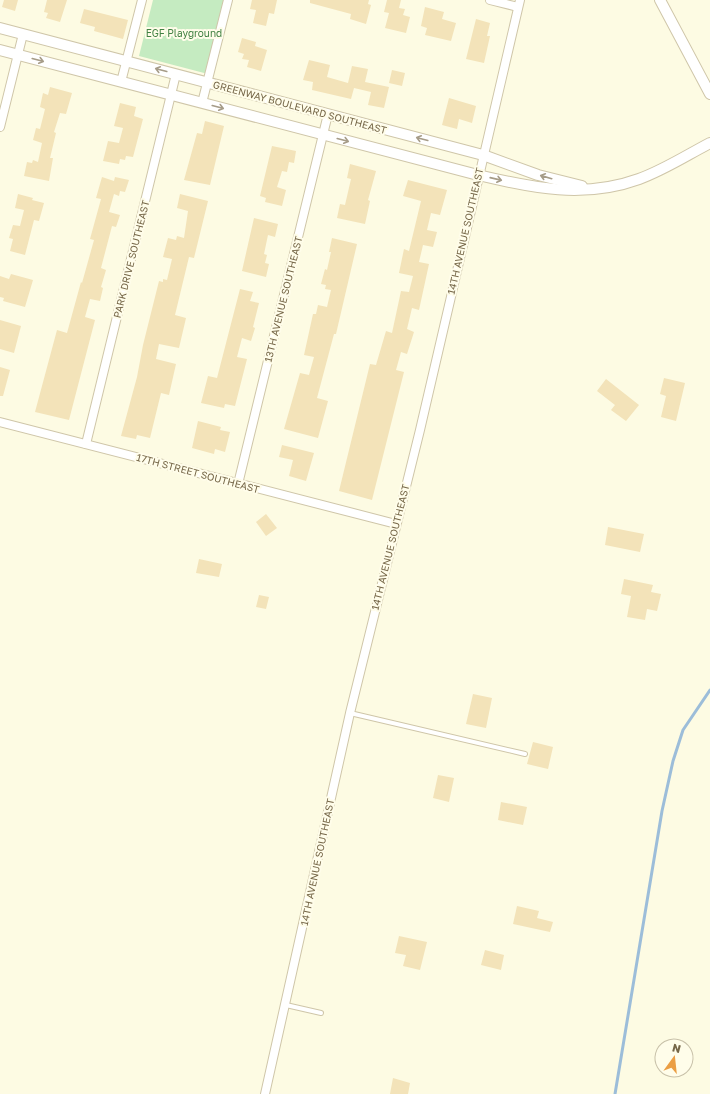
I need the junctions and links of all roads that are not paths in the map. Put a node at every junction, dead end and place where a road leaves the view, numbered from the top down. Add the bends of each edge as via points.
1 (142, 0) edge
2 (228, 0) edge
3 (490, 0) edge
4 (660, 0) edge
5 (519, 3) edge
6 (0, 28) edge
7 (23, 34) junction
8 (0, 50) edge
9 (18, 54) junction
10 (126, 61) junction
11 (176, 74) junction
12 (121, 82) junction
13 (208, 82) junction
14 (710, 94) edge
15 (171, 95) junction
16 (202, 103) junction
17 (328, 114) junction
18 (0, 127) edge
19 (322, 134) junction
20 (710, 143) edge
21 (483, 155) junction
22 (478, 175) junction
23 (598, 189) junction
24 (0, 422) edge
25 (86, 444) junction
26 (238, 484) junction
27 (396, 524) junction
28 (350, 713) junction
29 (524, 754) dead end
30 (286, 1005) junction
31 (321, 1013) dead end
32 (265, 1094) edge

1 - 10 street
2 - 13 street
3 - 5 street
4 - 14 street
5 - 21 street, 14TH AVENUE SOUTHEAST
6 - 7 street, GREENWAY BOULEVARD SOUTHEAST
7 - 9 street
7 - 10 street, GREENWAY BOULEVARD SOUTHEAST
8 - 9 street, GREENWAY BOULEVARD SOUTHEAST
9 -> 12 street, GREENWAY BOULEVARD SOUTHEAST
9 - 18 street
11 -> 10 street, GREENWAY BOULEVARD SOUTHEAST
10 - 12 street
11 - 13 street, GREENWAY BOULEVARD SOUTHEAST
11 - 15 street, PARK DRIVE SOUTHEAST
12 - 15 street, GREENWAY BOULEVARD SOUTHEAST
13 - 16 street
13 - 17 street, GREENWAY BOULEVARD SOUTHEAST
15 - 16 street, GREENWAY BOULEVARD SOUTHEAST
15 - 25 street, PARK DRIVE SOUTHEAST
16 -> 19 street, GREENWAY BOULEVARD SOUTHEAST
17 - 19 street, 13TH AVENUE SOUTHEAST
21 -> 17 street, GREENWAY BOULEVARD SOUTHEAST
19 -> 22 street, GREENWAY BOULEVARD SOUTHEAST
19 - 26 street, 13TH AVENUE SOUTHEAST
20 - 23 street, GREENWAY BOULEVARD SOUTHEAST via 640,178
21 - 22 street, 14TH AVENUE SOUTHEAST
23 -> 21 street, GREENWAY BOULEVARD SOUTHEAST via 559,181
22 -> 23 street, GREENWAY BOULEVARD SOUTHEAST via 560,191
22 - 27 street, 14TH AVENUE SOUTHEAST
24 - 25 street, 17TH STREET SOUTHEAST
25 - 26 street, 17TH STREET SOUTHEAST
26 - 27 street, 17TH STREET SOUTHEAST
27 - 28 street, 14TH AVENUE SOUTHEAST
28 - 29 lane
28 - 30 street, 14TH AVENUE SOUTHEAST
30 - 31 lane
30 - 32 street, 14TH AVENUE SOUTHEAST

